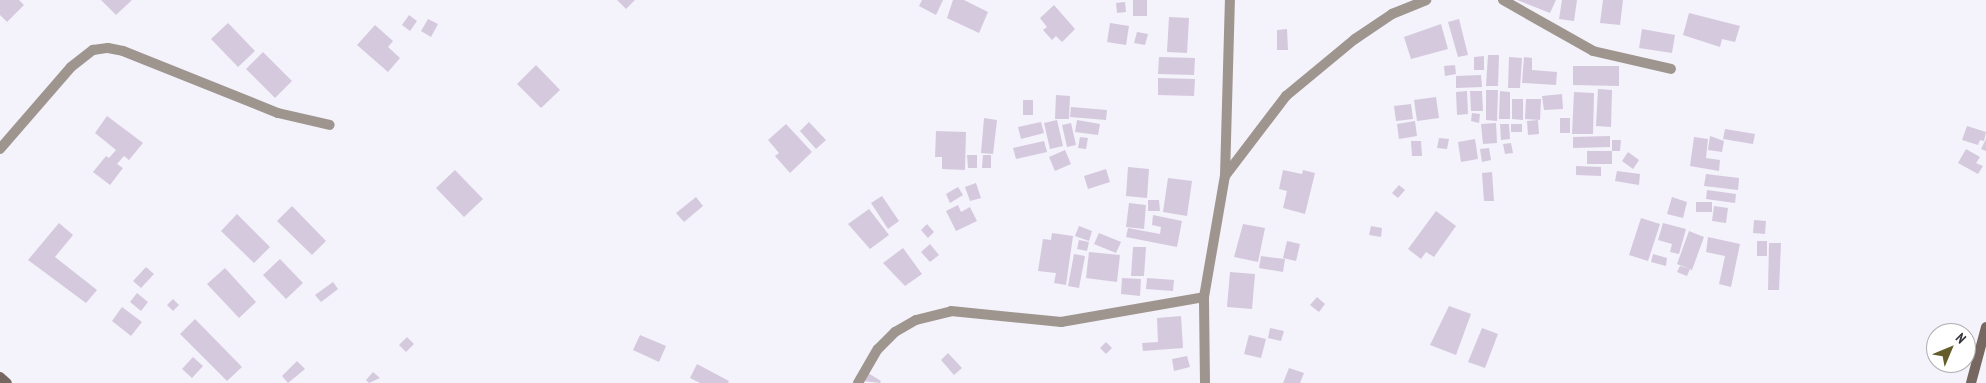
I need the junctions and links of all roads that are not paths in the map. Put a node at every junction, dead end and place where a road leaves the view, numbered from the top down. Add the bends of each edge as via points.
1 (1230, 0) edge
2 (1426, 0) edge
3 (1503, 0) edge
4 (1671, 69) dead end
5 (330, 125) dead end
6 (0, 149) edge
7 (1225, 176) junction
8 (1204, 297) junction
9 (1986, 326) edge
10 (0, 377) edge
11 (7, 383) edge
12 (858, 383) edge
13 (1205, 383) edge
14 (1972, 383) edge

1 - 7 street
2 - 7 street via 1392,14 1355,38 1286,96
3 - 4 street via 1593,51
5 - 6 street via 278,113 123,51 108,48 93,50 71,67
7 - 8 street
8 - 12 street via 1061,322 951,311 916,320 895,332 878,349
8 - 13 street
9 - 14 main road
10 - 11 main road

